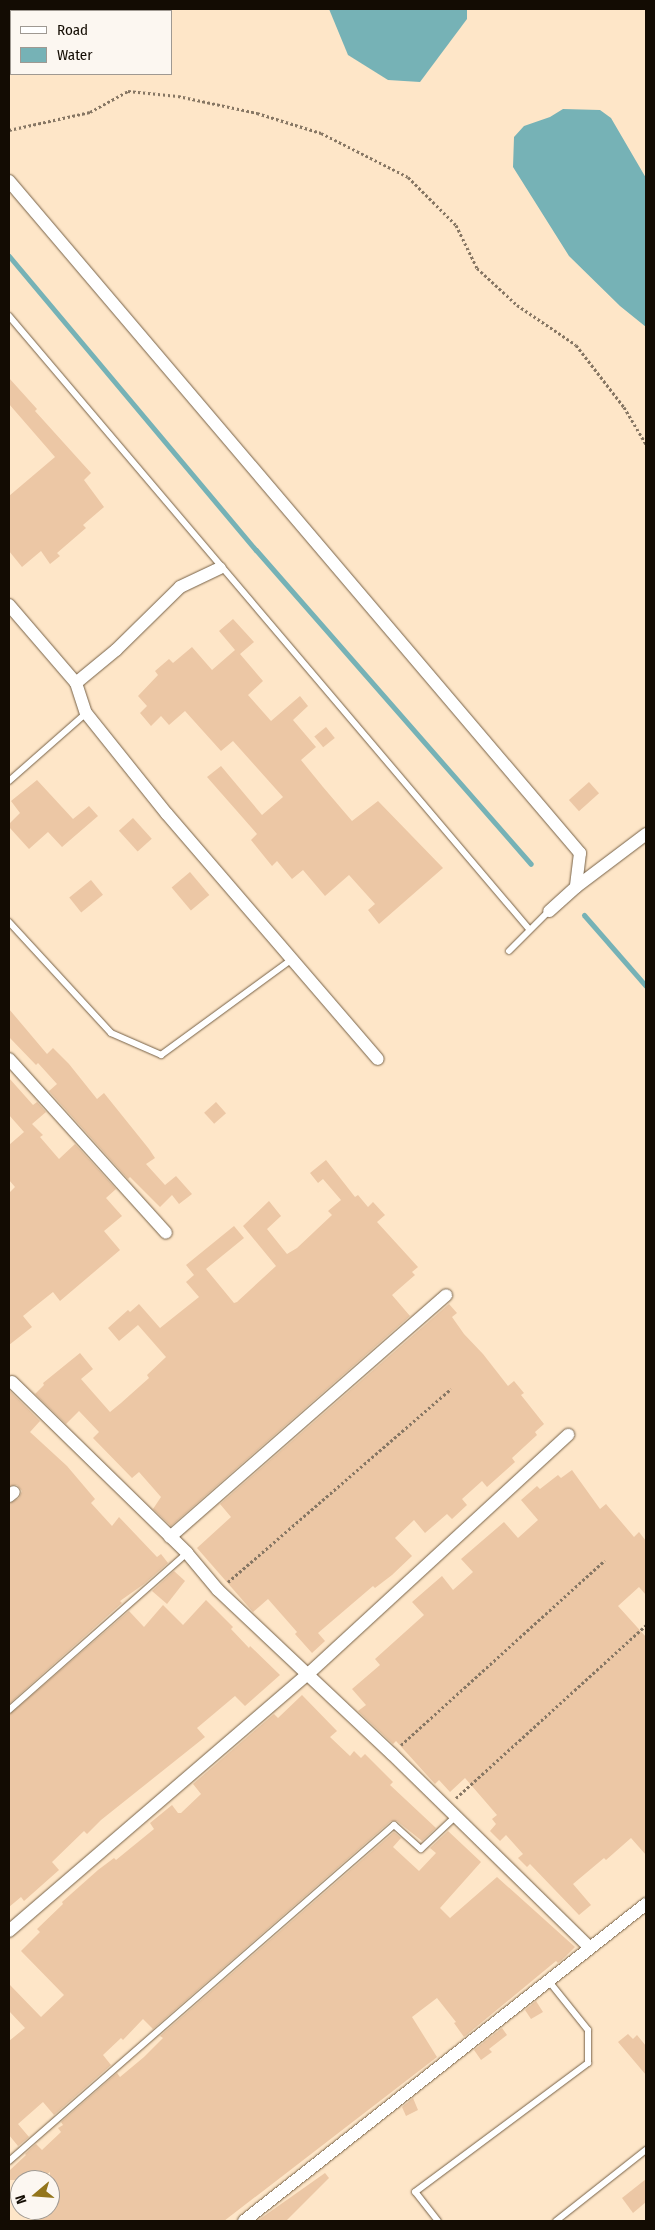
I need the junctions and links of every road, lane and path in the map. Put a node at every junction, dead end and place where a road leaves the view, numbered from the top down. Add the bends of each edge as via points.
1 (9, 130) edge
2 (9, 181) edge
3 (9, 316) edge
4 (646, 444) edge
5 (220, 568) junction
6 (9, 605) edge
7 (76, 683) junction
8 (86, 713) junction
9 (9, 781) edge
10 (646, 834) edge
11 (576, 886) junction
12 (549, 911) joint
13 (9, 922) edge
14 (529, 929) junction
15 (509, 951) dead end
16 (292, 959) junction
17 (9, 1059) edge
18 (378, 1059) dead end
19 (166, 1233) dead end
20 (446, 1295) dead end
21 (12, 1382) dead end
22 (451, 1390) dead end
23 (568, 1435) dead end
24 (170, 1537) junction
25 (187, 1553) junction
26 (605, 1560) dead end
27 (218, 1590) junction
28 (646, 1625) edge
29 (307, 1675) junction
30 (9, 1710) edge
31 (392, 1754) junction
32 (446, 1807) junction
33 (456, 1816) junction
34 (646, 1904) edge
35 (9, 1931) edge
36 (590, 1947) junction
37 (548, 1980) junction
38 (646, 2150) edge
39 (9, 2162) edge
40 (244, 2221) edge
41 (438, 2221) edge
42 (556, 2221) edge

1 - 4 path via 90,112 128,91 178,96 257,113 321,133 408,177 456,225 477,268 517,305 576,345 624,407
2 - 11 street via 580,853
3 - 5 lane
5 - 7 street via 180,587 116,650
5 - 14 lane
6 - 7 street
7 - 8 street
8 - 9 lane
8 - 16 street
10 - 11 street
11 - 12 street
12 - 14 lane
13 - 16 lane via 111,1033 161,1055
14 - 15 lane
16 - 18 street
17 - 19 street
20 - 24 street
21 - 24 street
22 - 27 path
23 - 29 street
24 - 25 street
25 - 27 street
25 - 30 lane
26 - 31 path
27 - 29 street
28 - 32 path
29 - 31 street
29 - 35 street
31 - 32 street
32 - 33 street
33 - 36 street
33 - 39 lane via 421,1849 394,1826
34 - 36 street
36 - 37 street
37 - 40 street
37 - 41 lane via 588,2030 588,2063 415,2192
38 - 42 lane

